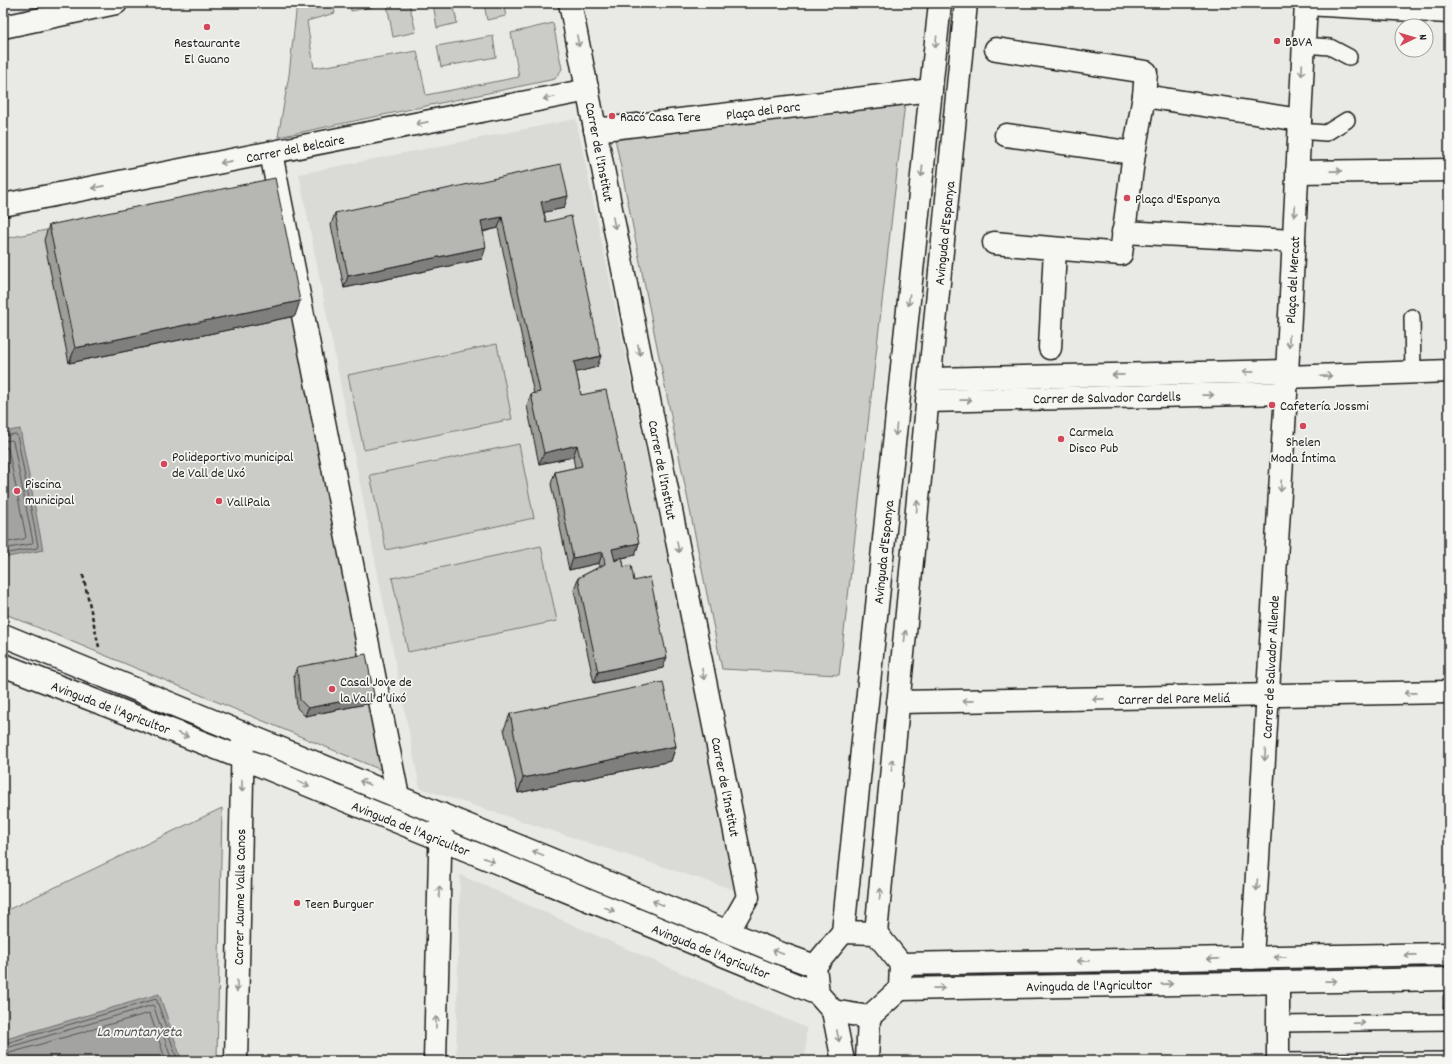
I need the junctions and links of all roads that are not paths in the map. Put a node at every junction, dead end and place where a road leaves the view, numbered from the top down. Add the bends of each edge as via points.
1 (116, 3) edge
2 (570, 3) edge
3 (940, 3) edge
4 (966, 3) edge
5 (1306, 4) edge
6 (1449, 12) edge
7 (3, 27) edge
8 (1304, 45) junction
9 (996, 49) dead end
10 (1349, 57) dead end
11 (958, 87) junction
12 (588, 90) junction
13 (931, 90) junction
14 (1144, 96) junction
15 (1347, 120) dead end
16 (1300, 126) junction
17 (596, 130) junction
18 (1006, 135) dead end
19 (271, 153) junction
20 (1134, 153) junction
21 (1449, 170) edge
22 (1297, 172) junction
23 (3, 205) edge
24 (1123, 232) junction
25 (1294, 241) junction
26 (994, 243) dead end
27 (1055, 249) junction
28 (1412, 317) dead end
29 (1050, 348) dead end
30 (1449, 371) edge
31 (1413, 373) junction
32 (901, 379) junction
33 (930, 379) junction
34 (1287, 380) junction
35 (927, 401) junction
36 (898, 402) junction
37 (3, 636) edge
38 (3, 665) edge
39 (1449, 692) edge
40 (1269, 696) junction
41 (898, 702) junction
42 (867, 703) junction
43 (243, 733) junction
44 (242, 758) junction
45 (398, 796) junction
46 (441, 814) junction
47 (440, 840) junction
48 (728, 932) junction
49 (844, 932) junction
50 (876, 933) junction
51 (1449, 954) edge
52 (1252, 958) junction
53 (901, 964) junction
54 (815, 966) junction
55 (1449, 979) edge
56 (1278, 982) junction
57 (900, 989) junction
58 (818, 994) junction
59 (833, 1011) junction
60 (869, 1018) junction
61 (1449, 1022) edge
62 (1278, 1024) junction
63 (1449, 1060) edge
64 (236, 1061) edge
65 (435, 1061) edge
66 (843, 1061) edge
67 (867, 1061) edge
68 (1280, 1061) edge

1 - 7 street
2 -> 12 street, Carrer de l'Institut
3 -> 13 street, Avinguda d'Espanya
4 - 11 street, Avinguda d'Espanya
5 - 6 street
5 - 8 street
8 - 10 lane via 1330,47
8 -> 16 street
9 - 14 street via 1146,72
11 - 13 street
11 - 33 street, Avinguda d'Espanya
12 - 17 street, Carrer de l'Institut
12 -> 19 street, Carrer del Belcaire
13 - 17 street, Plaça del Parc
13 -> 32 street, Avinguda d'Espanya
14 - 16 street
14 - 20 street
15 - 16 lane via 1326,133
16 - 22 street
17 -> 48 street, Carrer de l'Institut via 748,897
18 - 20 street
19 -> 23 street, Carrer del Belcaire
19 - 45 street
20 - 24 street
22 -> 21 street
22 -> 25 street, Plaça del Mercat
24 - 25 street
24 - 27 street via 1121,254
25 -> 34 street, Plaça del Mercat
26 - 27 street
27 - 29 street
28 - 31 lane
30 - 31 street
34 -> 31 street
32 - 33 street
32 - 36 street, Avinguda d'Espanya
34 -> 33 street, Carrer de Salvador Cardells
33 - 35 street, Avinguda d'Espanya
35 -> 34 street, Carrer de Salvador Cardells
34 -> 40 street, Carrer de Salvador Allende
35 - 36 street
41 -> 35 street, Avinguda d'Espanya
36 -> 42 street, Avinguda d'Espanya
37 - 43 street, Avinguda de l'Agricultor
38 -> 44 street, Avinguda de l'Agricultor
39 -> 40 street, Carrer del Pare Meliá
40 -> 41 street, Carrer del Pare Meliá
40 -> 52 street, Carrer de Salvador Allende
41 - 42 street
50 -> 41 street, Avinguda d'Espanya
42 - 49 street, Avinguda d'Espanya
43 - 44 street, Carrer Jaume Valls Canos
45 -> 43 street, Avinguda de l'Agricultor
44 -> 47 street, Avinguda de l'Agricultor
44 -> 64 street, Carrer Jaume Valls Canos
45 - 46 street, Avinguda de l'Agricultor
46 - 47 street
48 -> 46 street, Avinguda de l'Agricultor
47 -> 58 street, Avinguda de l'Agricultor
65 -> 47 street
54 -> 48 street, Avinguda de l'Agricultor
49 - 50 street
49 - 54 street
50 - 53 street
51 -> 52 street, Avinguda de l'Agricultor
52 -> 53 street, Avinguda de l'Agricultor
52 - 56 street
53 - 57 street
54 - 58 street
56 -> 55 street, Avinguda de l'Agricultor
57 -> 56 street, Avinguda de l'Agricultor
56 - 62 street
57 - 60 street
58 - 59 street
59 - 60 street
59 -> 66 street
60 - 67 street
62 -> 61 lane
62 - 68 street
63 - 68 lane

